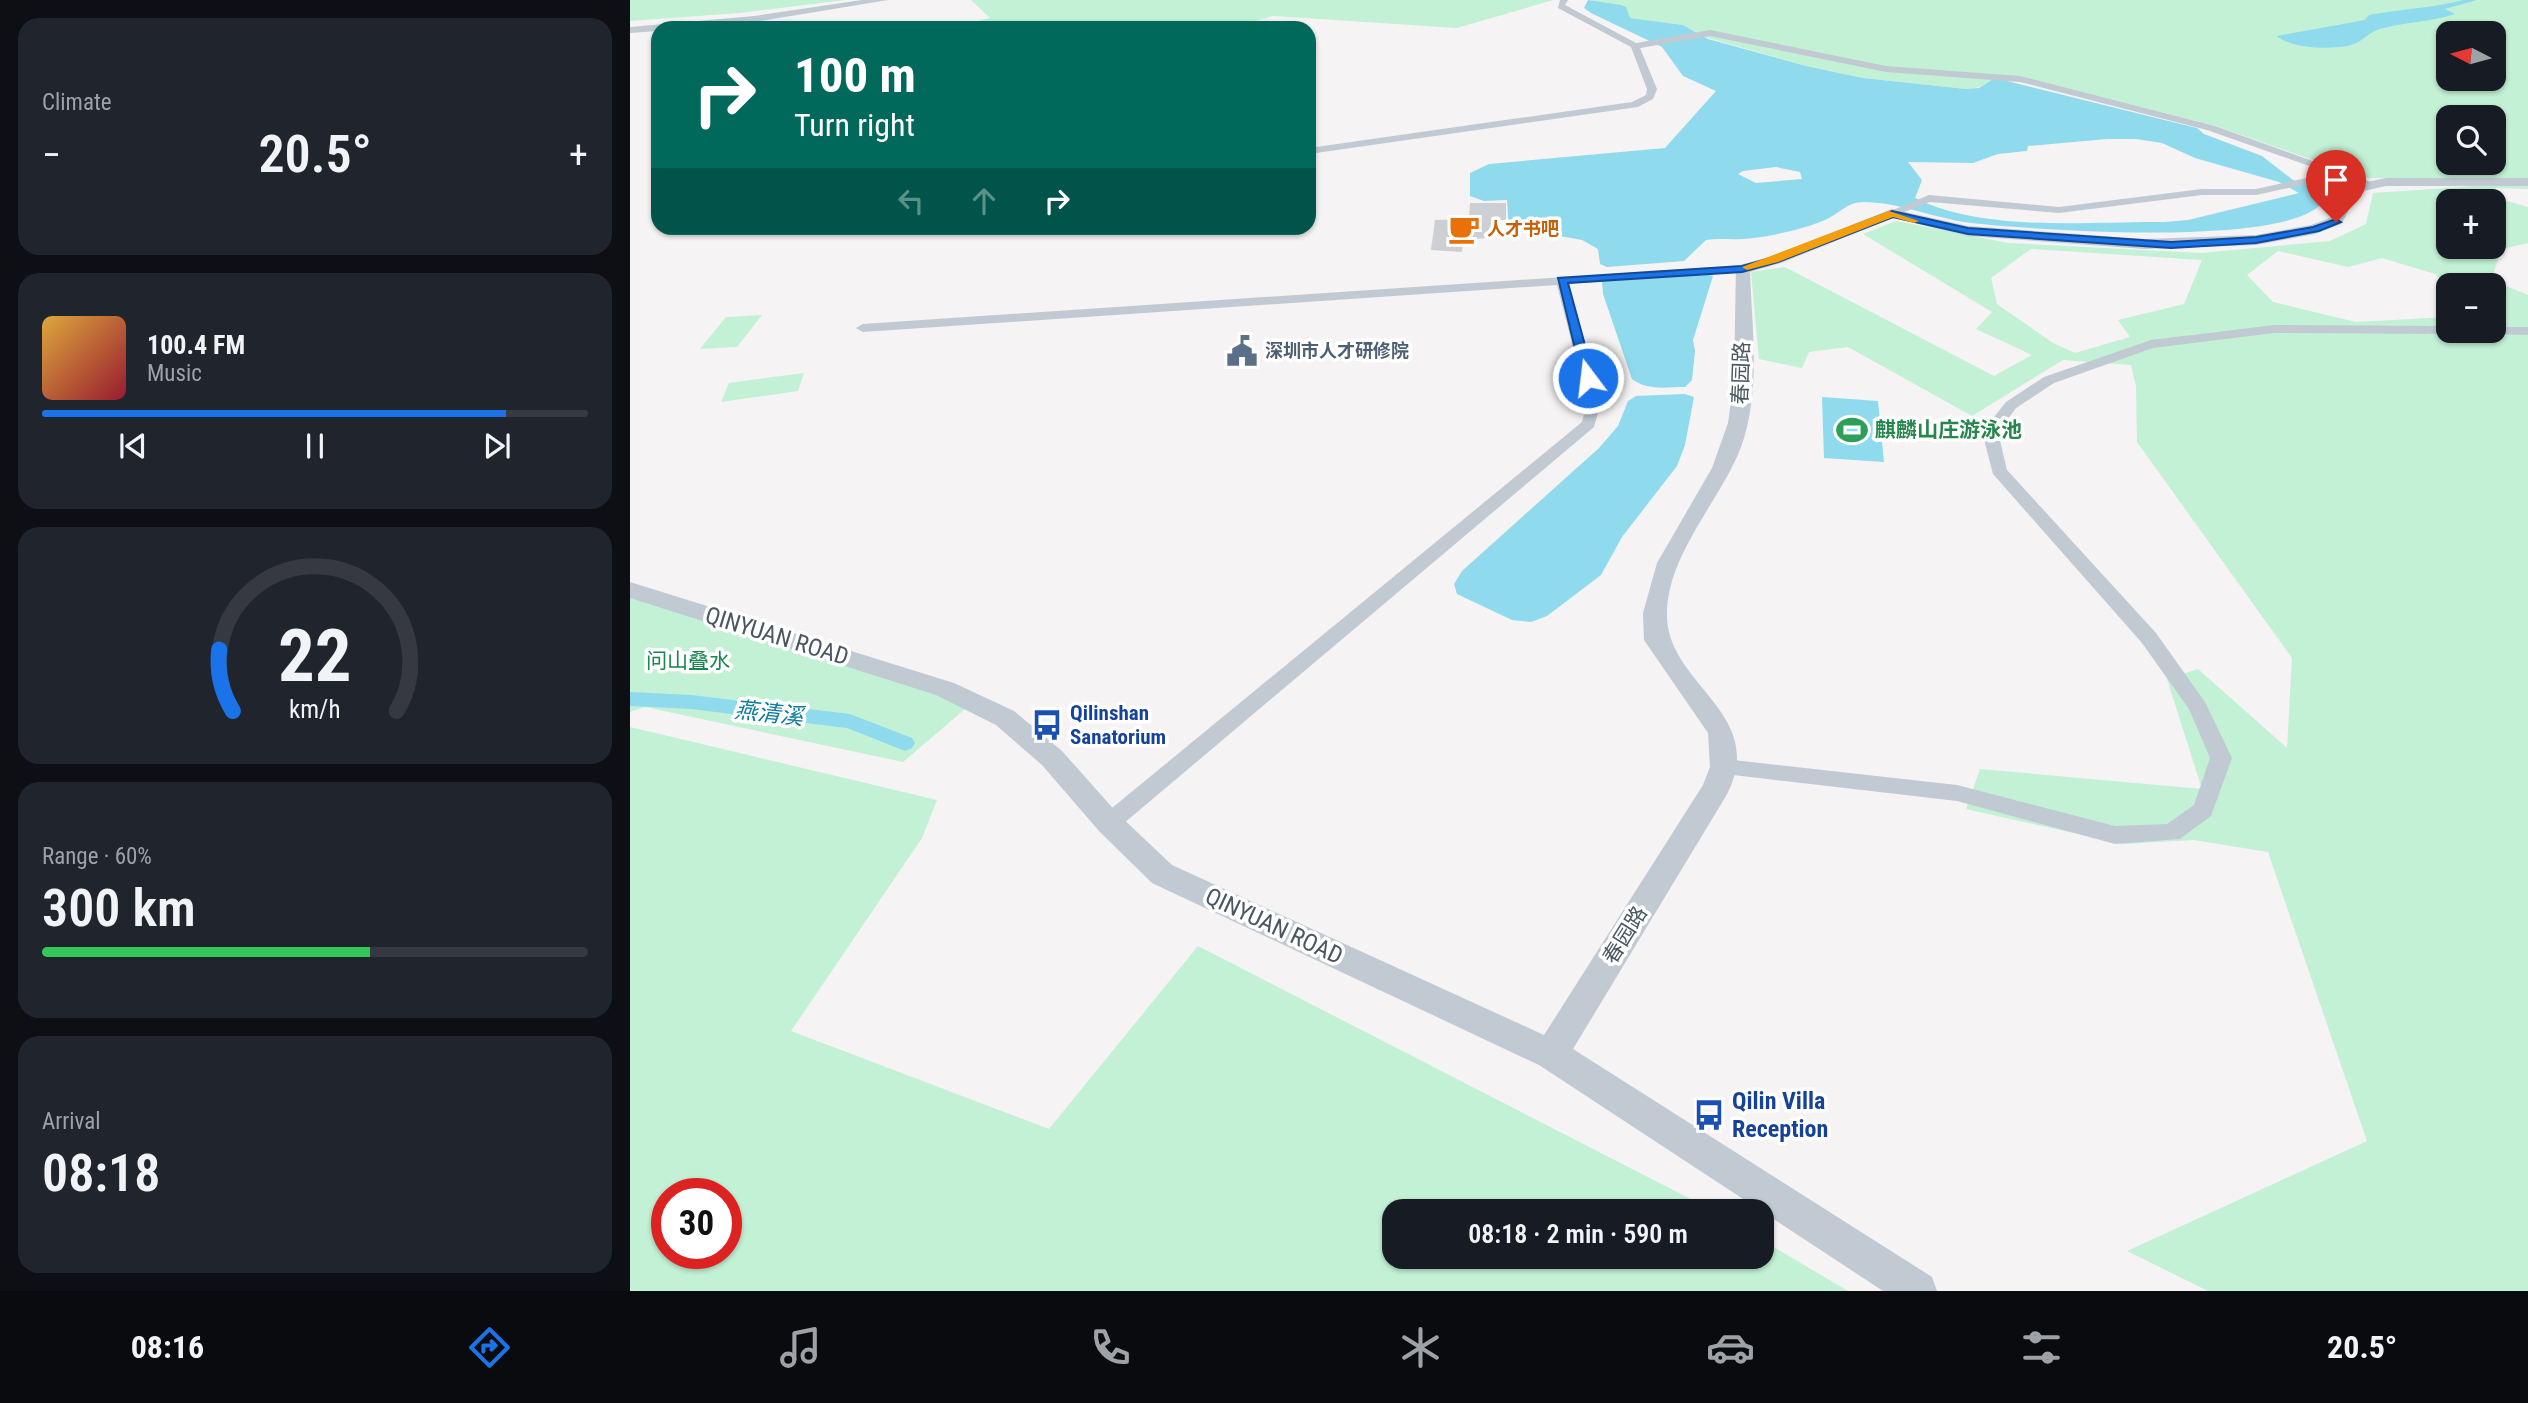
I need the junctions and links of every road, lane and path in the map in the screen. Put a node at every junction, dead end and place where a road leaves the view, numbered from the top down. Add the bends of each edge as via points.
1 (868, 0) edge
2 (883, 0) edge
3 (1564, 0) edge
4 (712, 21) edge
5 (729, 21) edge
6 (651, 27) edge
7 (651, 27) edge
8 (630, 29) edge
9 (1635, 46) junction
10 (1316, 150) edge
11 (2528, 182) edge
12 (2364, 187) junction
13 (1892, 214) junction
14 (1742, 269) junction
15 (1562, 281) junction
16 (863, 328) dead end
17 (2436, 330) edge
18 (2506, 331) edge
19 (2528, 331) edge
20 (630, 590) edge
21 (1724, 768) junction
22 (1109, 823) junction
23 (1551, 1054) junction
24 (1918, 1291) edge

1 - 4 street
2 - 5 street
3 - 9 street via 1561,6
6 - 8 street
7 - 8 street
9 - 10 street via 1652,89 1650,97 1635,105
9 - 12 street via 1704,33 1886,69 2021,79 2211,128
11 - 12 street via 2386,182
12 - 13 street via 2311,180 2256,192 2202,192 2059,210 1929,198
12 - 13 street via 2336,222 2315,229 2256,240 2171,245 1968,231
13 - 14 street
14 - 15 street
14 - 21 street, 春园路 via 1743,399 1731,445 1660,583 1653,622 1656,640 1721,732
15 - 16 street
15 - 22 street via 1594,402 1589,424
17 - 21 street via 2274,329 2151,344 2049,380 2011,405 1990,432 1999,471 2149,638 2198,707 2210,733 2221,758 2203,810 2172,833 2115,835 1957,793
18 - 19 street
20 - 22 street, QINYUAN ROAD via 945,689 1005,718 1052,758
21 - 23 street, 春园路 via 1716,789
22 - 23 street, QINYUAN ROAD via 1162,874
23 - 24 street, QINYUAN ROAD

